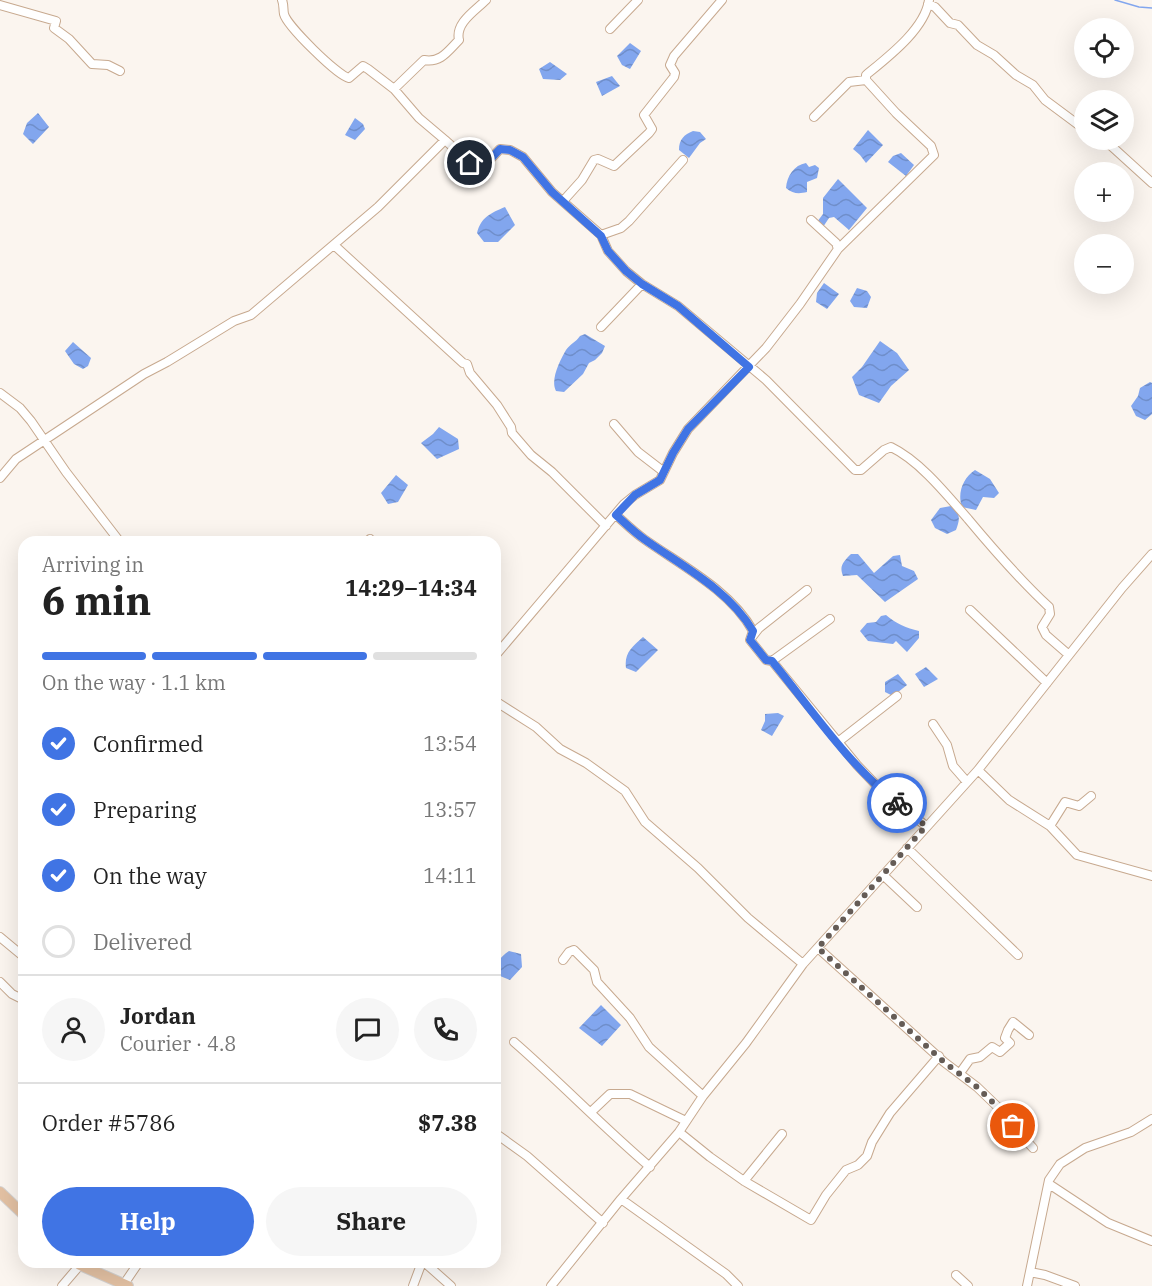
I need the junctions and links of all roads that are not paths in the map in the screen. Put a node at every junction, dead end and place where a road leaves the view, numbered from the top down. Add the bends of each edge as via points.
1 (282, 0) edge
2 (486, 0) edge
3 (638, 0) edge
4 (722, 0) edge
5 (929, 2) edge
6 (0, 6) edge
7 (610, 29) dead end
8 (120, 71) dead end
9 (866, 80) junction
10 (394, 89) junction
11 (814, 117) dead end
12 (1074, 122) edge
13 (445, 140) junction
14 (1116, 150) edge
15 (683, 160) dead end
16 (1152, 183) edge
17 (564, 200) junction
18 (811, 220) dead end
19 (601, 236) junction
20 (334, 245) junction
21 (838, 249) junction
22 (642, 284) junction
23 (602, 327) dead end
24 (749, 367) junction
25 (0, 393) edge
26 (614, 424) dead end
27 (45, 439) junction
28 (664, 472) junction
29 (0, 478) edge
30 (616, 515) junction
31 (606, 526) junction
32 (115, 536) edge
33 (1152, 554) edge
34 (807, 590) dead end
35 (970, 610) dead end
36 (830, 619) dead end
37 (750, 640) junction
38 (501, 649) edge
39 (1069, 655) junction
40 (772, 661) junction
41 (1047, 683) junction
42 (897, 696) dead end
43 (501, 705) edge
44 (933, 724) dead end
45 (837, 742) junction
46 (978, 770) junction
47 (967, 782) junction
48 (1091, 796) dead end
49 (926, 826) junction
50 (1050, 826) junction
51 (907, 848) junction
52 (884, 875) junction
53 (1152, 876) edge
54 (917, 907) dead end
55 (0, 937) edge
56 (818, 948) junction
57 (18, 952) edge
58 (1018, 955) dead end
59 (563, 960) dead end
60 (804, 964) junction
61 (0, 982) edge
62 (18, 997) edge
63 (1029, 1035) dead end
64 (514, 1042) dead end
65 (939, 1056) junction
66 (960, 1073) junction
67 (703, 1096) junction
68 (591, 1112) junction
69 (1152, 1119) edge
70 (686, 1121) junction
71 (679, 1132) junction
72 (782, 1134) dead end
73 (501, 1137) edge
74 (1033, 1148) dead end
75 (650, 1167) junction
76 (744, 1181) junction
77 (1049, 1184) junction
78 (0, 1192) edge
79 (621, 1199) junction
80 (18, 1209) edge
81 (603, 1223) junction
82 (1152, 1241) edge
83 (75, 1268) edge
84 (89, 1268) edge
85 (136, 1268) edge
86 (421, 1268) edge
87 (430, 1268) edge
88 (1030, 1272) junction
89 (956, 1275) dead end
90 (126, 1285) edge
91 (62, 1286) edge
92 (414, 1286) edge
93 (451, 1286) edge
94 (551, 1286) edge
95 (738, 1286) edge
96 (967, 1286) edge
97 (1027, 1286) edge
98 (1076, 1286) edge

1 - 10 street via 284,15 344,77 349,78 363,66
2 - 10 street via 459,26 459,40 439,60 424,60
3 - 7 street
4 - 17 street via 674,56 670,65 674,77 644,115 652,125 649,133 614,166 594,160
5 - 9 street via 919,26 866,75
5 - 12 street
6 - 8 street via 56,21 54,28 92,64
9 - 11 street via 849,82
9 - 21 street via 931,146 934,155
10 - 13 street
13 - 17 street via 476,168 482,168 500,149 510,150 523,157 552,192
13 - 20 street via 401,186
14 - 16 street
15 - 19 street via 621,228
17 - 19 street
18 - 21 street
19 - 22 street via 608,251
20 - 27 street via 251,315 144,374
20 - 31 street via 467,364 512,433
21 - 24 street
22 - 23 street
22 - 24 street via 678,306
24 - 28 street via 688,429
24 - 39 street via 855,470 861,470 891,447 916,465 1049,607 1050,614 1042,627
25 - 27 street via 20,408
26 - 28 street via 638,452
27 - 29 street via 16,459
27 - 32 street
28 - 30 street via 660,480 635,495
30 - 31 street
30 - 37 street via 728,601 749,623 753,631
31 - 38 street
33 - 39 street
34 - 37 street via 759,628
35 - 41 street
36 - 40 street
37 - 40 street via 766,660
39 - 41 street
40 - 45 street
41 - 46 street
42 - 45 street
43 - 60 street via 625,791 645,822
44 - 47 street via 947,745 953,766
45 - 49 street via 879,788
46 - 47 street
46 - 50 street via 1009,800
47 - 49 street
48 - 50 street via 1079,806 1065,802
49 - 51 street
50 - 53 street via 1077,855
51 - 52 street
51 - 58 street
52 - 54 street
52 - 56 street
55 - 57 street
56 - 60 street
56 - 65 street
59 - 67 street via 574,950 594,970 597,982 630,1018 649,1047
60 - 67 street
61 - 62 street
63 - 66 street via 1013,1022 1005,1038 1010,1043 1000,1052 992,1047 980,1057 970,1059
64 - 68 street
65 - 66 street
65 - 76 street via 890,1113 867,1156 846,1170 811,1220
66 - 74 street via 1004,1113
67 - 70 street
68 - 70 street via 610,1094 630,1094
68 - 75 street
69 - 77 street via 1131,1132 1085,1148 1060,1164
70 - 71 street
71 - 75 street
71 - 76 street
72 - 76 street
73 - 81 street
75 - 79 street
77 - 82 street via 1108,1223
77 - 88 street
78 - 80 main road
79 - 81 street
79 - 95 street
81 - 94 street
83 - 91 street
84 - 90 main road
85 - 90 street
86 - 92 street
87 - 93 street
88 - 97 street
88 - 98 street
89 - 96 street

